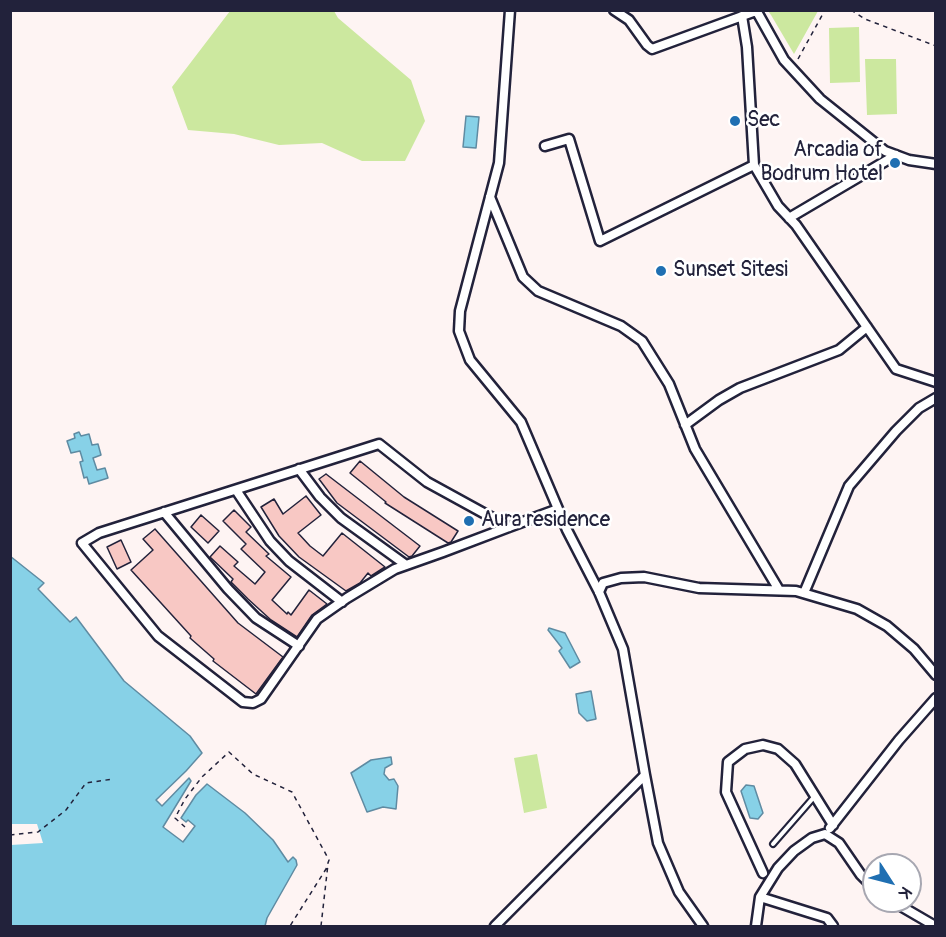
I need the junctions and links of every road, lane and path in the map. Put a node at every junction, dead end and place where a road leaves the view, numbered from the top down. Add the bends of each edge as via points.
1 (510, 10) edge
2 (614, 10) edge
3 (825, 10) edge
4 (851, 10) edge
5 (756, 11) edge
6 (742, 16) junction
7 (936, 45) edge
8 (792, 69) junction
9 (545, 146) dead end
10 (896, 155) junction
11 (936, 164) edge
12 (754, 165) junction
13 (490, 197) junction
14 (789, 218) junction
15 (867, 327) junction
16 (936, 382) edge
17 (936, 398) edge
18 (685, 425) junction
19 (299, 469) junction
20 (236, 490) junction
21 (558, 509) junction
22 (164, 512) junction
23 (509, 527) junction
24 (406, 565) junction
25 (779, 590) junction
26 (599, 592) junction
27 (804, 593) junction
28 (342, 602) junction
29 (299, 646) junction
30 (936, 675) edge
31 (936, 698) edge
32 (645, 775) junction
33 (113, 780) dead end
34 (815, 796) junction
35 (833, 825) junction
36 (185, 827) dead end
37 (825, 834) junction
38 (10, 835) edge
39 (773, 844) dead end
40 (329, 860) junction
41 (763, 873) dead end
42 (862, 876) edge
43 (760, 897) junction
44 (912, 913) edge
45 (290, 927) edge
46 (321, 927) edge
47 (495, 927) edge
48 (703, 927) edge
49 (756, 927) edge
50 (833, 927) edge
51 (935, 927) edge

1 - 13 street via 499,163
2 - 6 street via 629,20 652,49
3 - 8 path
4 - 7 path
5 - 6 street
5 - 8 street
6 - 12 street
8 - 10 street via 820,99 885,151
9 - 12 street via 570,139 600,241
10 - 11 street
10 - 14 street
12 - 14 street
13 - 18 street via 523,277 538,291 621,326 642,341 669,384
13 - 21 street via 460,311 459,331 470,360 521,422
14 - 15 street
15 - 16 street via 896,369
15 - 18 street via 839,350 740,388
17 - 27 street via 911,415 849,486
18 - 25 street via 695,449
19 - 20 street
19 - 23 street via 379,444 427,482
19 - 24 street via 340,518
20 - 22 street
20 - 28 street via 276,548
21 - 23 street
21 - 26 street
22 - 29 street via 256,618
22 - 29 street via 99,533 82,543 158,636 243,702 253,703 261,699
23 - 24 street
24 - 28 street
25 - 26 street via 699,588 644,577 603,583
25 - 27 street
26 - 32 street via 623,649
27 - 30 street via 857,609 887,626 914,648
28 - 29 street via 317,619
31 - 35 street
32 - 47 street
32 - 48 street via 658,843 679,892
33 - 38 path via 86,783 66,810 38,832
34 - 35 street
34 - 39 lane
34 - 41 street via 795,764 778,749 763,745 745,749 728,762 726,792
35 - 37 street
36 - 40 path via 175,818 185,799 229,752 254,774 292,792
37 - 42 street via 839,843
37 - 43 street via 794,851
40 - 45 path
40 - 46 path
43 - 49 street
43 - 50 street via 827,918
44 - 51 street

